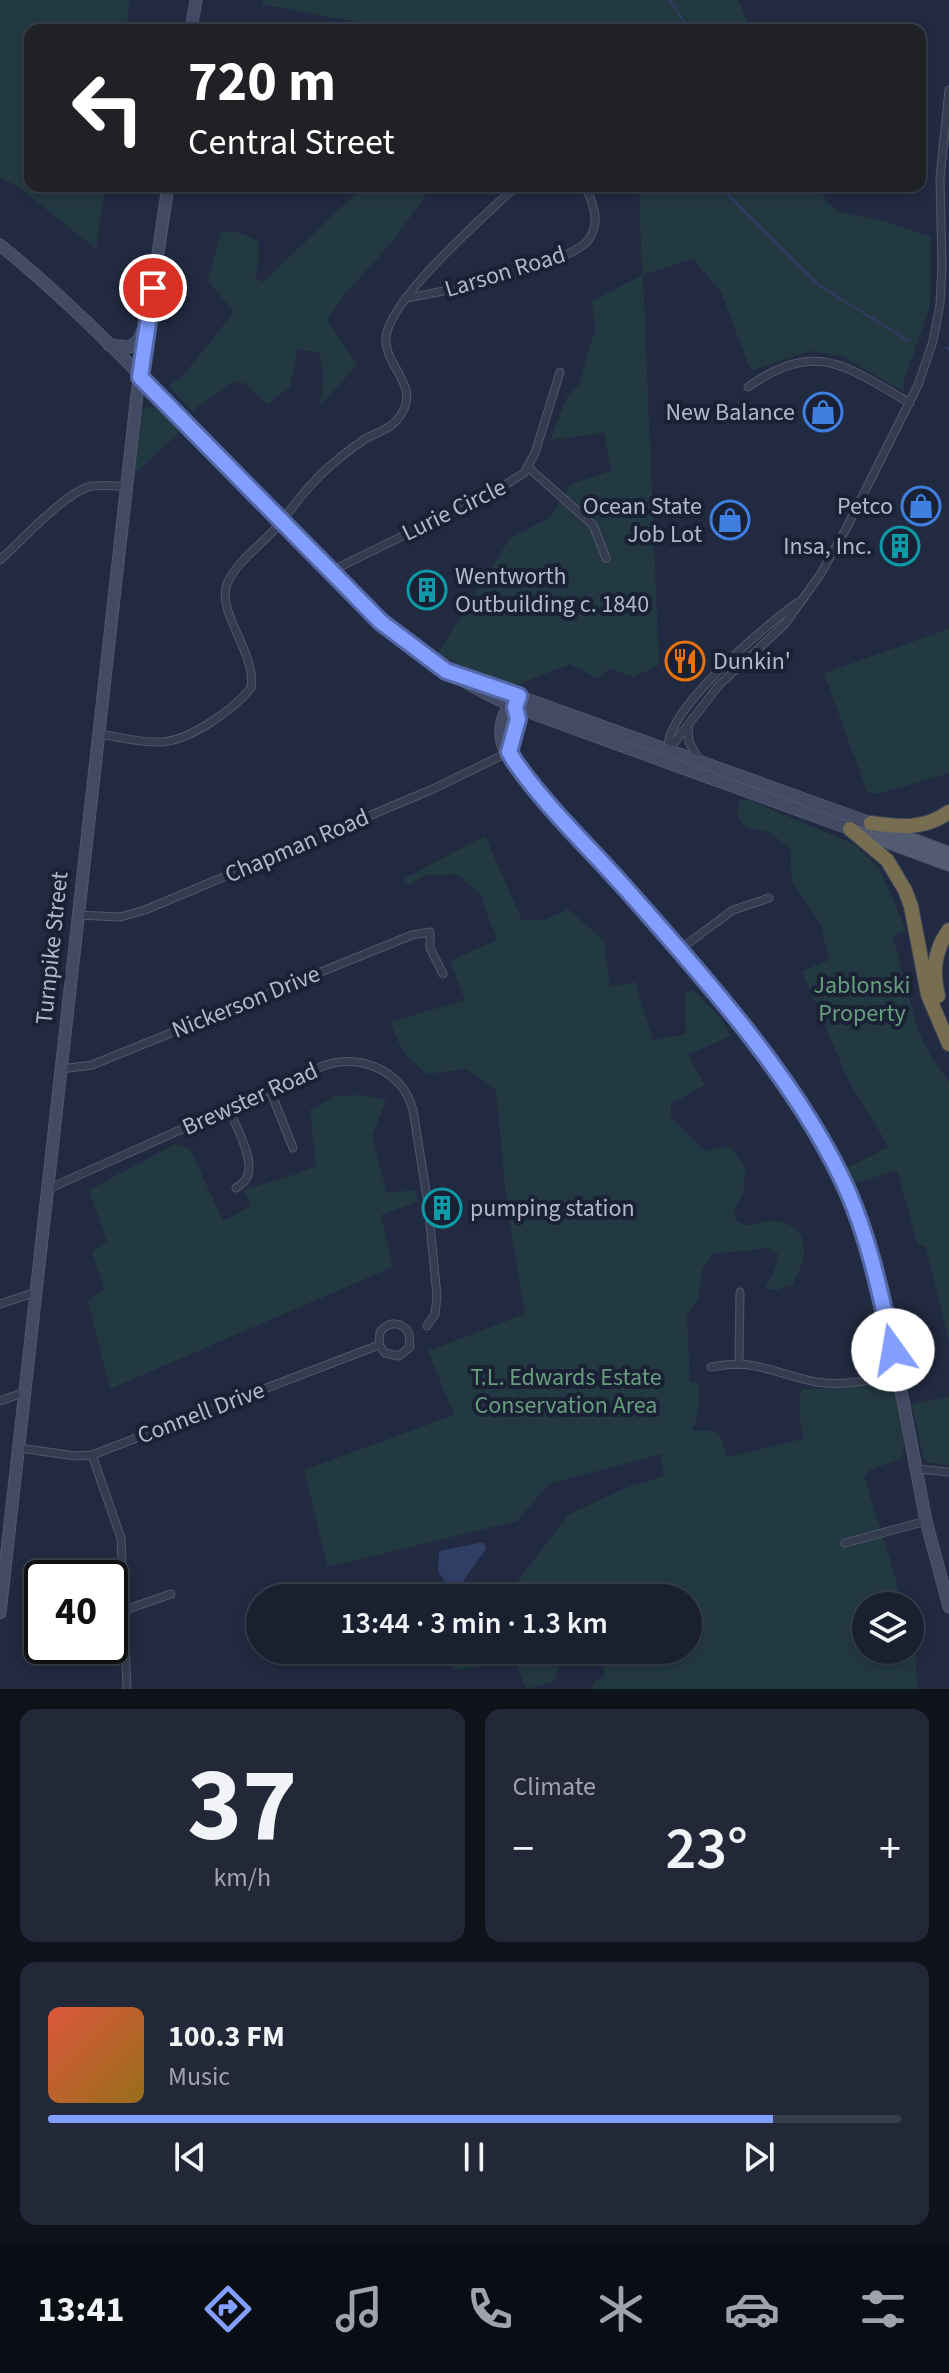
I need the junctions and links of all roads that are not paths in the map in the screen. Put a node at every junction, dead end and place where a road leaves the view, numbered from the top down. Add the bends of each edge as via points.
1 (196, 0) edge
2 (192, 24) edge
3 (949, 90) edge
4 (167, 192) edge
5 (510, 192) edge
6 (587, 192) edge
7 (0, 245) edge
8 (153, 288) junction
9 (407, 298) junction
10 (109, 345) junction
11 (560, 372) dead end
12 (140, 377) junction
13 (748, 387) dead end
14 (910, 403) junction
15 (529, 468) junction
16 (127, 487) junction
17 (280, 522) junction
18 (606, 558) dead end
19 (0, 560) edge
20 (329, 572) junction
21 (799, 602) junction
22 (517, 701) junction
23 (689, 723) junction
24 (99, 734) junction
25 (509, 752) junction
26 (666, 756) junction
27 (700, 761) junction
28 (949, 812) edge
29 (871, 823) junction
30 (850, 829) junction
31 (949, 853) edge
32 (949, 865) edge
33 (769, 898) dead end
34 (78, 915) junction
35 (949, 930) edge
36 (679, 950) junction
37 (443, 974) dead end
38 (949, 1026) edge
39 (949, 1044) edge
40 (61, 1069) junction
41 (270, 1090) junction
42 (228, 1108) junction
43 (293, 1148) dead end
44 (236, 1188) dead end
45 (48, 1189) junction
46 (36, 1292) junction
47 (740, 1292) dead end
48 (0, 1304) edge
49 (427, 1326) dead end
50 (379, 1345) junction
51 (739, 1363) junction
52 (711, 1367) dead end
53 (898, 1372) junction
54 (25, 1392) junction
55 (0, 1401) edge
56 (19, 1448) junction
57 (92, 1455) junction
58 (917, 1469) junction
59 (949, 1472) edge
60 (13, 1497) junction
61 (0, 1501) edge
62 (926, 1521) junction
63 (845, 1543) dead end
64 (121, 1560) edge
65 (171, 1594) dead end
66 (949, 1607) edge
67 (128, 1609) edge
68 (0, 1613) edge
69 (126, 1664) edge
70 (127, 1689) edge

1 - 2 street
3 - 14 street via 940,178 940,304 931,349
4 - 8 street, Turnpike Street
5 - 9 street, Larson Road
6 - 9 street, Larson Road via 595,226 579,248 455,290
7 - 10 street
8 - 10 street, Turnpike Street via 136,343 126,348
8 - 12 street, Turnpike Street
9 - 17 street, Larson Road via 386,338 406,384 403,413 335,461
10 - 12 street
11 - 15 street, Lurie Circle
12 - 16 street, Turnpike Street
12 - 17 street
13 - 14 street via 796,362 820,360
14 - 21 street via 833,553
15 - 18 street via 593,525
15 - 20 street, Lurie Circle via 497,490
16 - 19 street via 89,487 64,502
16 - 24 street, Turnpike Street
17 - 20 street
17 - 24 street via 234,571 225,594 252,679 242,699 174,740
20 - 22 street via 430,661 480,692
21 - 23 street via 784,625 719,685
21 - 26 street via 699,691 669,732
22 - 25 street
22 - 26 street
23 - 26 street
23 - 27 street via 689,742
24 - 34 street, Turnpike Street
25 - 34 street, Chapman Road via 134,914
25 - 36 street
26 - 27 street
26 - 30 street
27 - 29 street
28 - 29 highway via 920,826
29 - 31 main road
30 - 32 main road
30 - 39 highway via 881,853 905,890 928,995
33 - 36 street via 733,910
34 - 40 street, Turnpike Street
35 - 38 highway via 937,952 934,978
36 - 53 street via 755,1045 831,1156 865,1240
37 - 40 street, Nickerson Drive via 430,948 430,932 404,938 92,1065
40 - 45 street, Turnpike Street
41 - 42 street, Brewster Road
41 - 43 street
41 - 49 street, Brewster Road via 345,1060 382,1070 406,1093 415,1117 437,1291 437,1308
42 - 44 street via 250,1168
42 - 45 street, Brewster Road
45 - 46 street, Turnpike Street
46 - 48 street
46 - 54 street, Turnpike Street
47 - 51 street
50 - 50 street, Connell Drive via 378,1336 386,1326 399,1324 409,1333 411,1342 403,1354 389,1355
50 - 57 street, Connell Drive
51 - 52 street
51 - 53 street via 838,1384
53 - 58 street
54 - 55 street
54 - 56 street, Turnpike Street
56 - 57 street, Connell Drive
56 - 60 street, Turnpike Street
57 - 64 street via 119,1528
58 - 59 street
58 - 62 street
60 - 61 street
60 - 68 street, Turnpike Street
62 - 63 street
62 - 66 street
65 - 67 street
69 - 70 street

